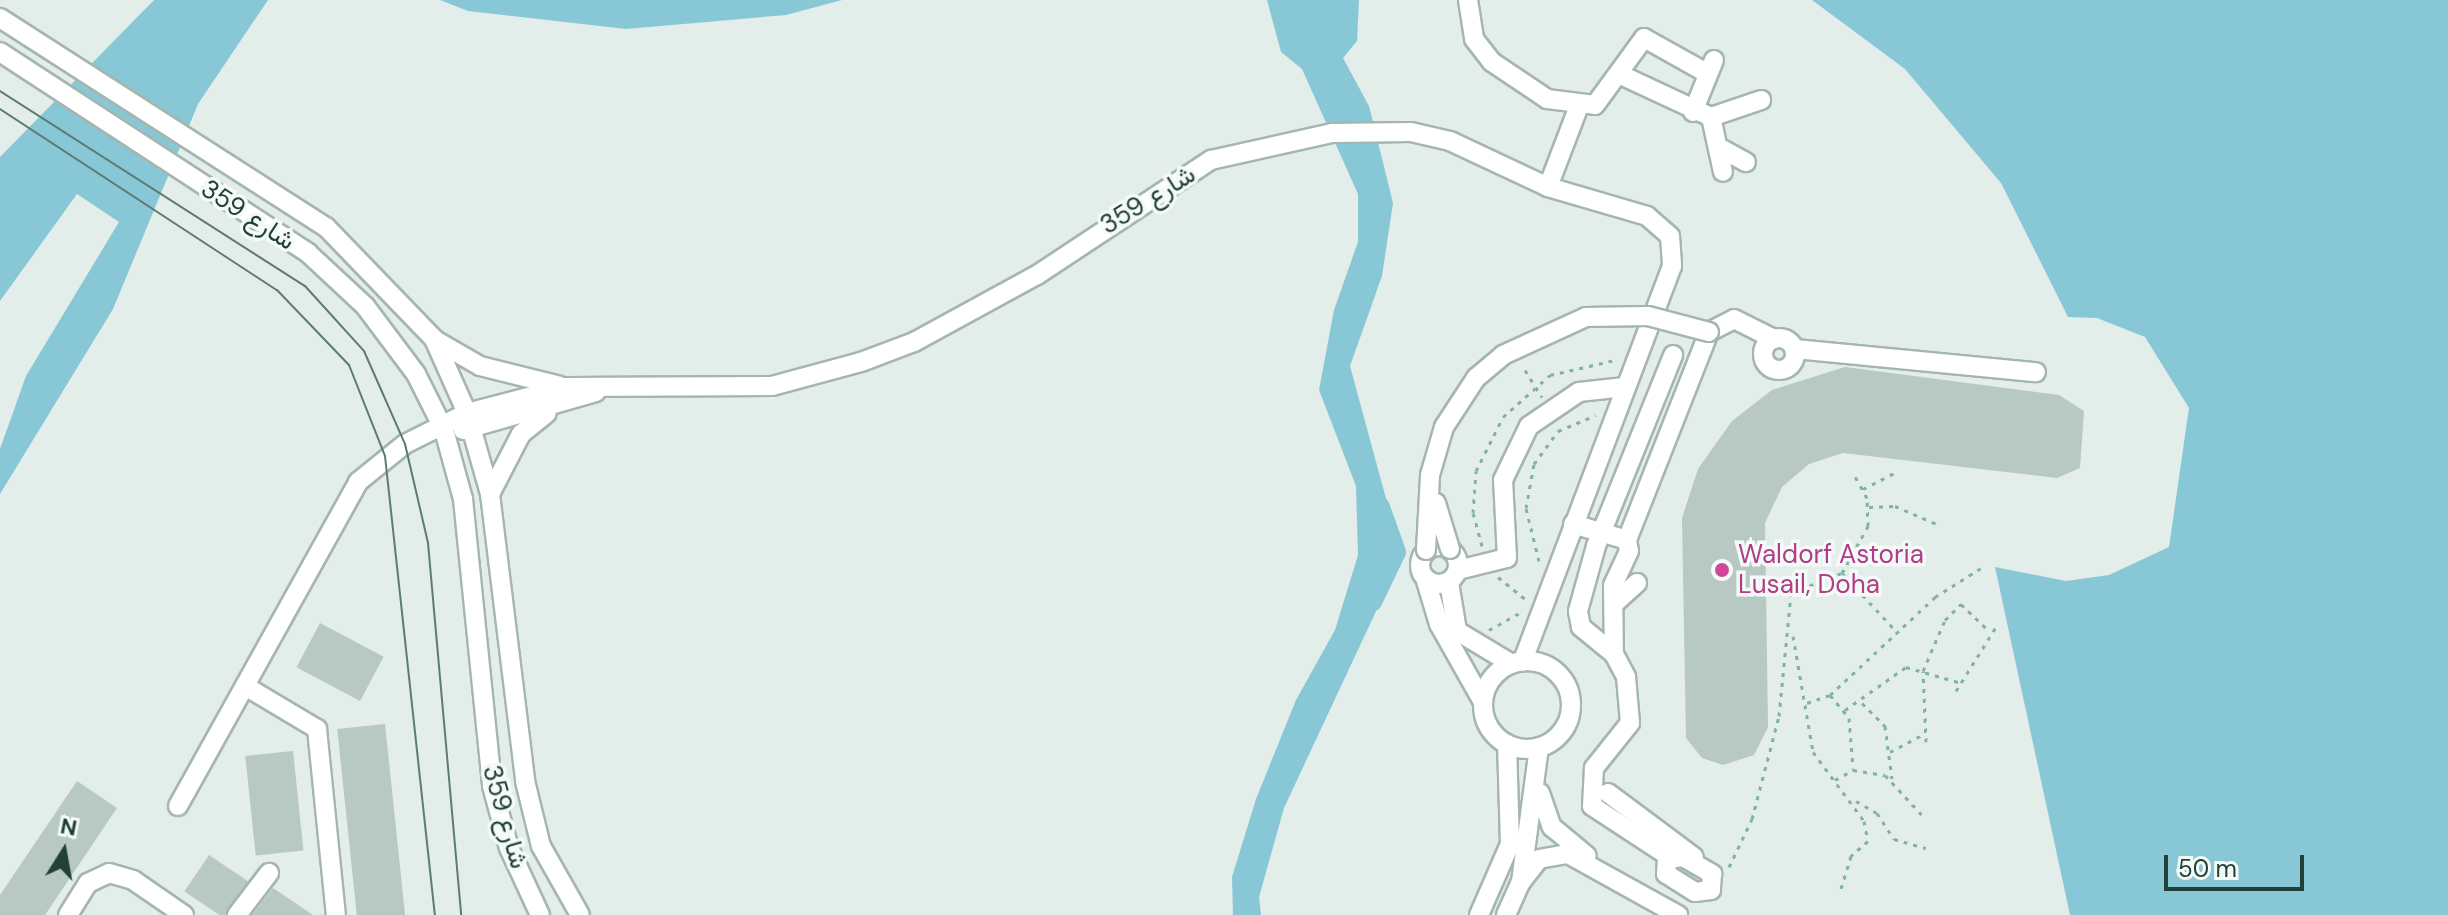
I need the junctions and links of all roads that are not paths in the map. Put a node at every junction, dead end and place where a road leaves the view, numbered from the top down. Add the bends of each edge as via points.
1 (1468, 0) edge
2 (0, 18) edge
3 (0, 52) edge
4 (1621, 75) junction
5 (1761, 100) dead end
6 (1579, 106) junction
7 (1702, 114) junction
8 (1724, 150) junction
9 (1746, 162) dead end
10 (1723, 172) dead end
11 (1548, 187) junction
12 (1707, 337) junction
13 (434, 339) junction
14 (1774, 339) junction
15 (1795, 349) junction
16 (1673, 355) dead end
17 (2036, 372) dead end
18 (1616, 387) junction
19 (563, 396) junction
20 (470, 422) junction
21 (444, 430) junction
22 (490, 494) junction
23 (1573, 524) junction
24 (1606, 533) junction
25 (1627, 540) junction
26 (1450, 549) junction
27 (1426, 550) junction
28 (1562, 553) junction
29 (1595, 562) junction
30 (1621, 569) junction
31 (1453, 576) junction
32 (1426, 581) junction
33 (1637, 583) dead end
34 (1617, 601) junction
35 (1614, 654) junction
36 (1517, 663) junction
37 (245, 686) junction
38 (1483, 702) junction
39 (1507, 744) junction
40 (1539, 747) junction
41 (1539, 789) junction
42 (1608, 793) dead end
43 (178, 806) dead end
44 (1670, 857) junction
45 (1591, 861) junction
46 (1696, 864) junction
47 (269, 873) dead end
48 (1521, 882) junction
49 (1682, 885) junction
50 (1673, 912) edge
51 (68, 915) edge
52 (184, 915) edge
53 (237, 915) edge
54 (336, 915) edge
55 (540, 915) edge
56 (580, 915) edge
57 (1479, 915) edge
58 (1506, 915) edge

1 - 6 street via 1474,39 1492,62 1519,85
2 - 13 street, شارع 359 via 359,254
3 - 21 street, شارع 359 via 338,278 393,340
4 - 6 street via 1608,96
4 - 7 street
4 - 7 street via 1644,38 1710,66
5 - 7 street
6 - 11 street
7 - 8 street
8 - 9 street
8 - 10 street
11 - 18 street, شارع 359 via 1660,224 1673,244 1672,266
11 - 19 street, شارع 359 via 1486,154 1411,132 1296,139 1211,160 1037,275 861,362 772,386 603,389
12 - 14 street via 1734,319
12 - 25 street
12 - 26 street, bridge via 1644,327 1588,327 1507,364 1463,413 1446,449 1435,503
12 - 27 street, bridge via 1648,316 1586,317 1503,355 1476,378 1444,427 1428,489
13 - 19 street, شارع 359 via 480,366
13 - 20 street, شارع 359
14 - 15 street
14 - 15 street via 1763,353 1772,368 1790,366
15 - 17 street
16 - 24 street
18 - 23 street
18 - 31 street via 1548,407 1519,438 1506,465 1501,495 1507,558
19 - 20 street, شارع 359
19 - 22 street, شارع 359 via 521,434
20 - 21 street, شارع 359
20 - 22 street, شارع 359
21 - 37 street via 405,444 358,482
21 - 55 street, شارع 359 via 468,536 492,786 509,848
22 - 56 street, شارع 359 via 525,781 541,846
23 - 24 street
23 - 28 street
24 - 25 street
24 - 29 street
25 - 30 street
26 - 27 street
26 - 31 street
27 - 32 street via 1419,565
28 - 29 street
28 - 36 street
29 - 30 street
29 - 35 street via 1578,620
30 - 34 street via 1613,586
31 - 32 street
31 - 36 street via 1452,616 1468,643
32 - 38 street via 1439,624
33 - 34 street
34 - 35 street
35 - 44 street via 1626,677 1630,723 1594,768 1592,806
36 - 38 street via 1488,683
36 - 40 street via 1556,672 1569,696 1566,723
37 - 43 street
37 - 54 street via 317,729
38 - 39 street via 1492,731
39 - 40 street
39 - 57 street via 1510,844
40 - 41 street
41 - 45 street via 1552,827
41 - 48 street
42 - 46 street via 1614,804 1688,849
44 - 46 street
44 - 49 street via 1666,874
45 - 48 street via 1549,853
45 - 50 street
46 - 49 street via 1714,880 1706,893
47 - 53 street
48 - 58 street
49 - 50 street
51 - 52 street via 88,883 109,873 133,880

